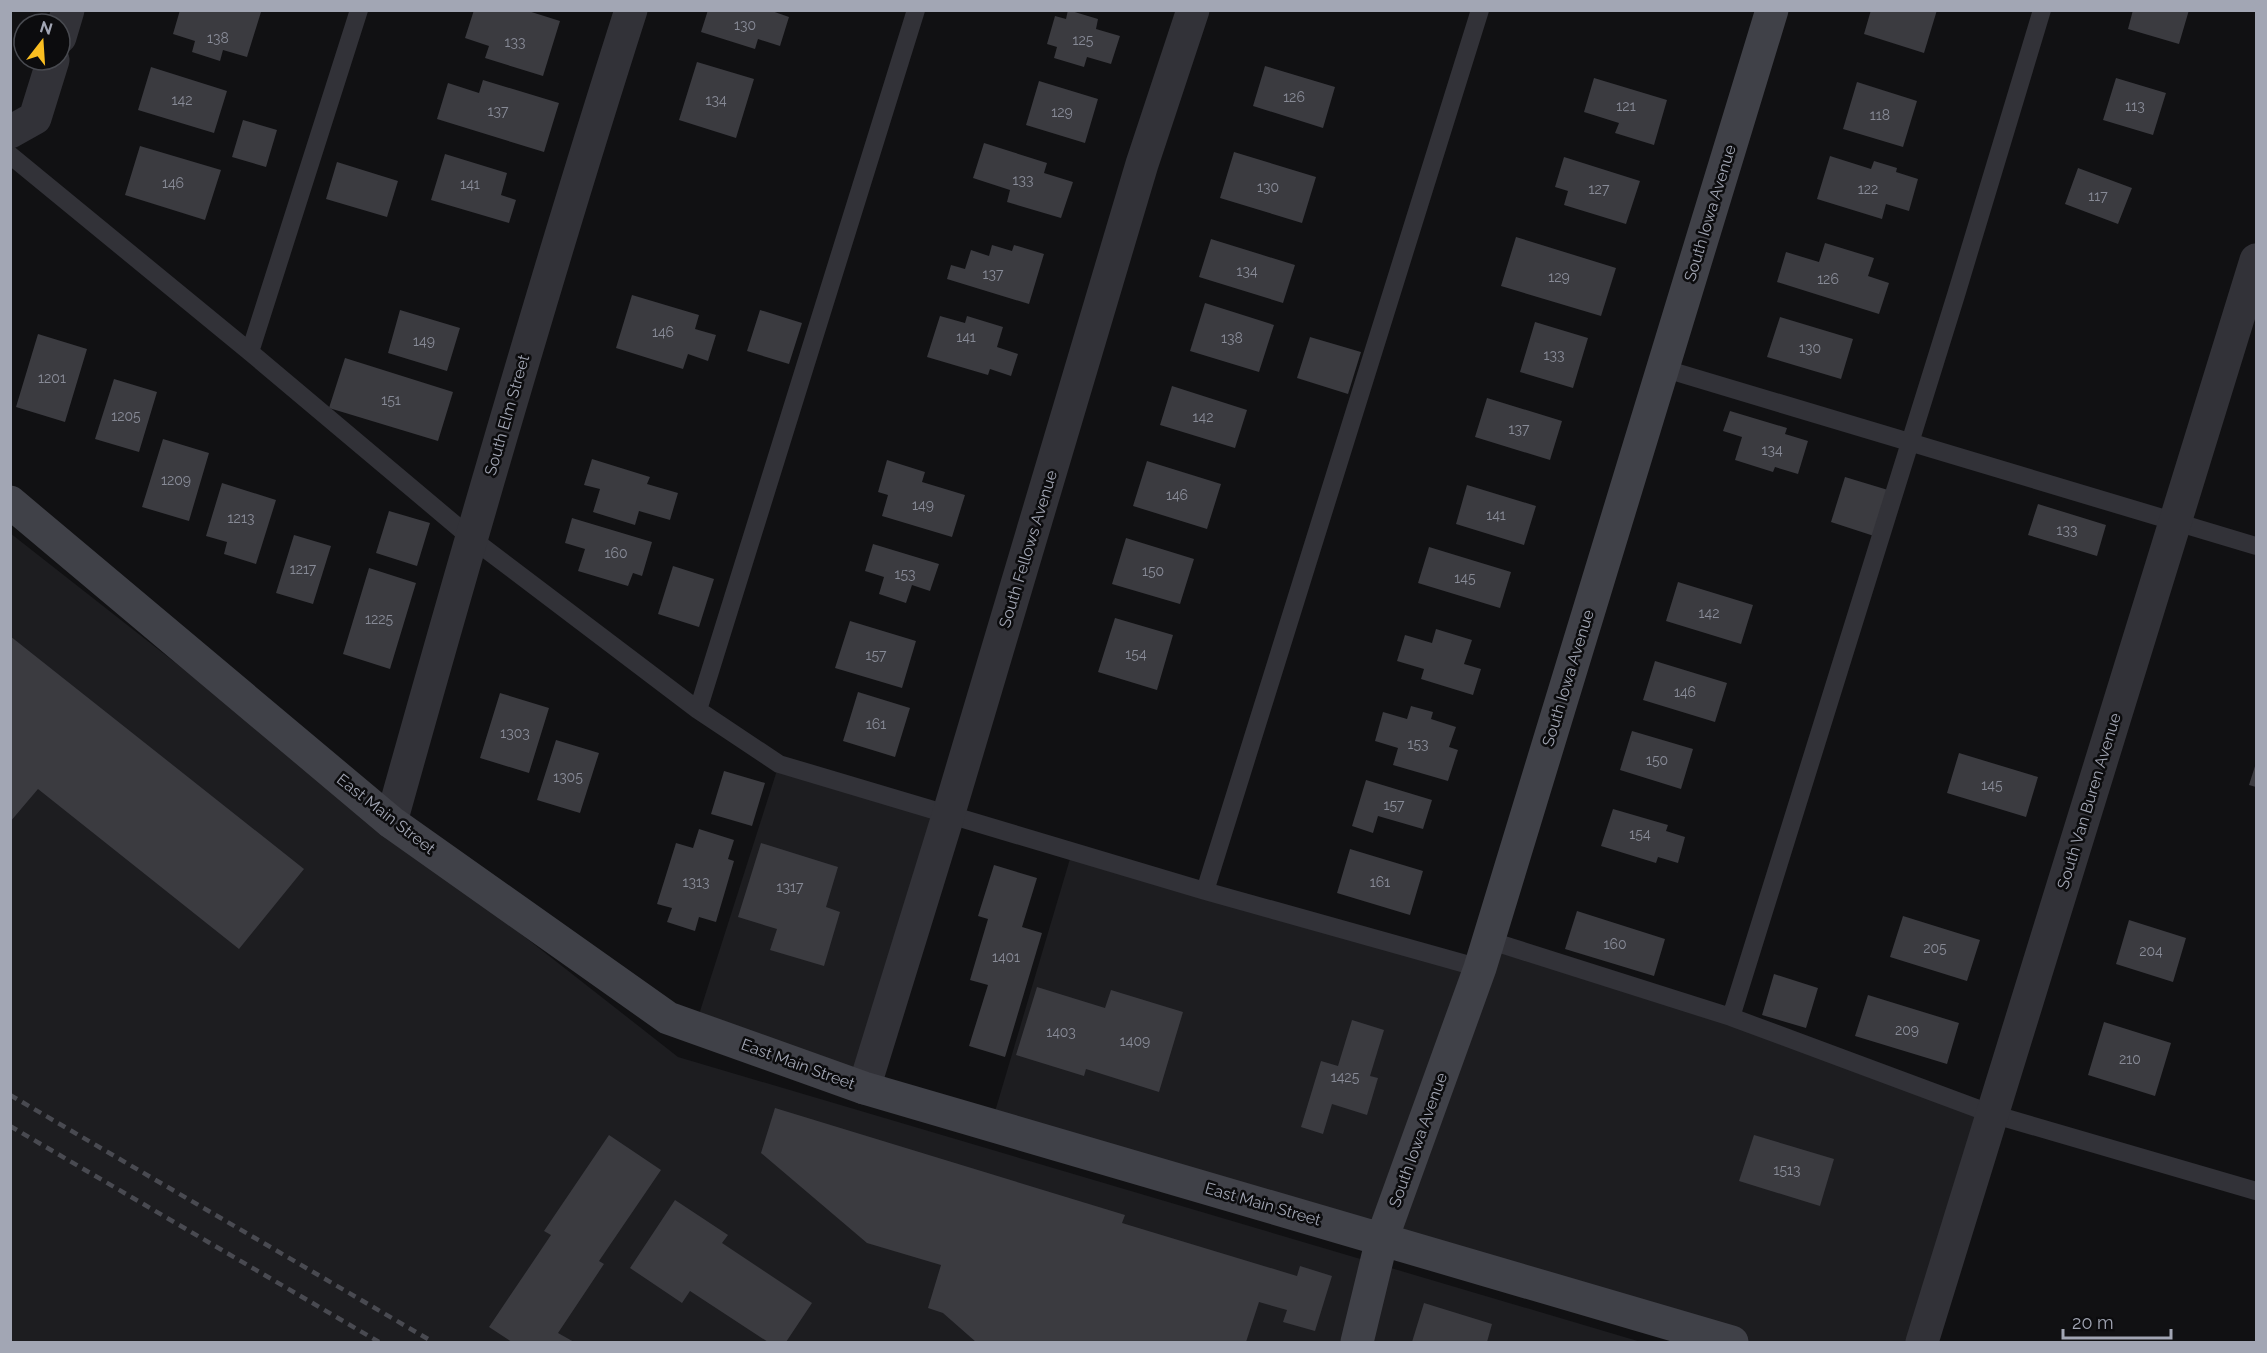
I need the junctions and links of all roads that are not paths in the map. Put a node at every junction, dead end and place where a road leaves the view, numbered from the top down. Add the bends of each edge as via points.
1 (359, 10) edge
2 (631, 10) edge
3 (916, 10) edge
4 (1193, 10) edge
5 (1480, 10) edge
6 (1772, 10) edge
7 (2042, 10) edge
8 (49, 72) edge
9 (10, 132) edge
10 (10, 155) edge
11 (2256, 260) edge
12 (250, 352) junction
13 (1662, 368) junction
14 (1910, 443) junction
15 (10, 502) edge
16 (2176, 522) junction
17 (471, 538) junction
18 (2256, 546) edge
19 (698, 710) junction
20 (948, 816) junction
21 (392, 822) junction
22 (1205, 891) junction
23 (1484, 954) junction
24 (1731, 1017) junction
25 (864, 1088) junction
26 (1992, 1114) junction
27 (2256, 1191) edge
28 (1382, 1239) junction
29 (1357, 1342) edge
30 (1732, 1342) edge
31 (1922, 1342) edge

1 - 12 lane
2 - 17 street, South Elm Street
3 - 19 lane
4 - 20 street, South Fellows Avenue via 1142,164
5 - 22 lane
6 - 13 main road, South Iowa Avenue
7 - 14 lane
8 - 9 street via 35,118
10 - 12 lane
11 - 16 street, South Van Buren Avenue
12 - 17 lane
13 - 14 lane
13 - 23 main road, South Iowa Avenue
14 - 16 lane
14 - 24 lane
15 - 21 main road, East Main Street
16 - 18 lane
16 - 26 street, South Van Buren Avenue
17 - 19 lane
17 - 21 street, South Elm Street
19 - 20 lane via 779,764
20 - 22 lane
20 - 25 street, South Fellows Avenue
21 - 25 main road, East Main Street via 668,1018
22 - 23 lane
23 - 24 lane
23 - 28 main road, South Iowa Avenue
24 - 26 lane
25 - 28 main road, East Main Street
26 - 27 lane
26 - 31 street, South Van Buren Avenue
28 - 29 main road, South Iowa Avenue
28 - 30 main road, East Main Street

